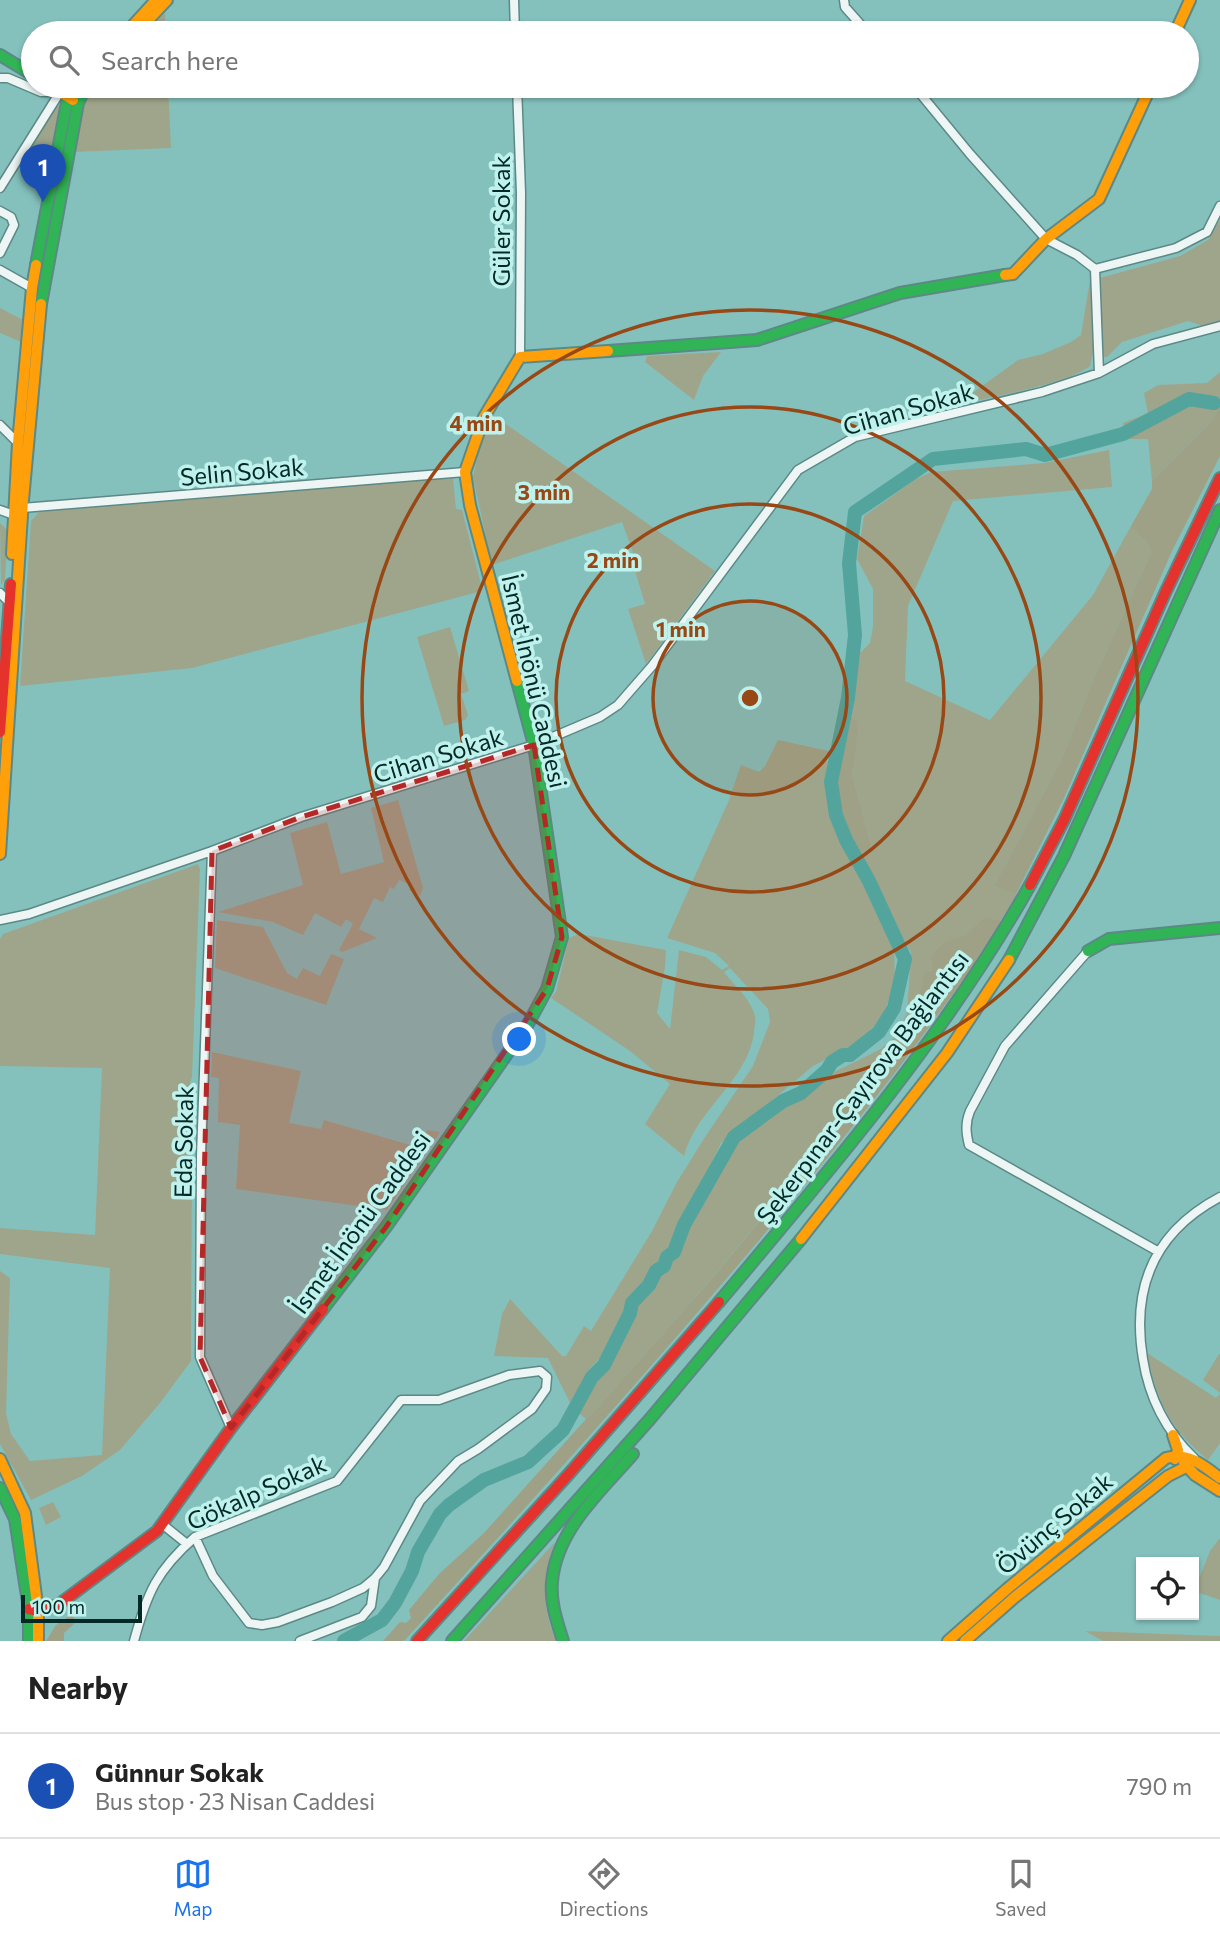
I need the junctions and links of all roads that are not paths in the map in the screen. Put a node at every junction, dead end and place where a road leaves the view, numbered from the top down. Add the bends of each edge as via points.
1 (156, 0) edge
2 (167, 0) edge
3 (514, 0) edge
4 (844, 0) edge
5 (1189, 0) edge
6 (137, 21) edge
7 (147, 21) edge
8 (515, 21) edge
9 (857, 21) edge
10 (1180, 21) edge
11 (0, 55) edge
12 (21, 68) edge
13 (4, 78) edge
14 (21, 84) edge
15 (61, 98) edge
16 (63, 98) edge
17 (64, 98) edge
18 (517, 98) edge
19 (924, 98) edge
20 (1146, 98) edge
21 (0, 188) edge
22 (1220, 206) edge
23 (0, 211) edge
24 (1046, 239) junction
25 (0, 253) edge
26 (1095, 269) junction
27 (0, 270) edge
28 (32, 288) junction
29 (1220, 326) edge
30 (520, 357) junction
31 (1099, 373) junction
32 (0, 425) edge
33 (18, 443) junction
34 (465, 472) junction
35 (1220, 478) edge
36 (0, 510) edge
37 (1220, 510) edge
38 (18, 511) junction
39 (4, 598) edge
40 (3, 638) edge
41 (1, 681) edge
42 (0, 729) edge
43 (534, 745) junction
44 (212, 851) junction
45 (0, 854) edge
46 (0, 920) edge
47 (1220, 928) edge
48 (1088, 951) joint
49 (1220, 1196) edge
50 (1159, 1252) junction
51 (692, 1371) junction
52 (231, 1428) junction
53 (1173, 1435) junction
54 (0, 1460) edge
55 (1190, 1463) junction
56 (1168, 1476) junction
57 (1220, 1478) edge
58 (0, 1488) edge
59 (1220, 1491) edge
60 (162, 1524) junction
61 (195, 1537) junction
62 (187, 1544) junction
63 (376, 1578) junction
64 (34, 1610) junction
65 (29, 1641) edge
66 (38, 1641) edge
67 (134, 1641) edge
68 (300, 1641) edge
69 (417, 1641) edge
70 (452, 1641) edge
71 (564, 1641) edge
72 (948, 1641) edge
73 (965, 1641) edge

1 - 6 main road
2 - 7 main road
3 - 8 street
4 - 9 street
5 - 10 main road
11 - 12 main road
13 - 14 street
15 - 21 street
16 - 28 main road
17 - 38 main road
18 - 30 street, Güler Sokak
19 - 24 street
20 - 24 main road via 1099,200
22 - 26 street via 1207,232 1176,248
23 - 25 street via 15,225
24 - 26 street
24 - 30 main road via 1013,274 900,293 757,340
26 - 31 street
27 - 28 street
28 - 33 main road
29 - 31 street, Cihan Sokak via 1153,344
30 - 34 main road, İsmet İnönü Caddesi via 484,417
31 - 43 street, Cihan Sokak via 1042,392 855,437 798,470 618,705
32 - 33 street
33 - 38 main road
34 - 38 street, Selin Sokak
34 - 43 main road, İsmet İnönü Caddesi
35 - 69 main road, Şekerpınar-Çayırova Bağlantısı via 1045,859 961,997 894,1088 727,1294
36 - 38 street
37 - 51 main road, Şekerpınar-Çayırova Bağlantısı via 1063,861 1002,971 954,1043
38 - 39 main road
38 - 45 main road
39 - 40 main road
40 - 41 main road
41 - 42 main road
43 - 44 street, Cihan Sokak via 302,817
43 - 52 main road, İsmet İnönü Caddesi via 562,936 547,989 528,1024 386,1227
44 - 46 street, Cihan Sokak
44 - 52 street, Eda Sokak via 201,1156 200,1357
47 - 48 main road via 1109,939
48 - 50 street via 1005,1046 966,1121 969,1145
49 - 50 street via 1188,1217
50 - 53 street via 1143,1290 1139,1317 1146,1380
51 - 70 main road, Şekerpınar-Çayırova Bağlantısı
51 - 71 main road via 557,1552 551,1592 556,1625
52 - 60 main road, İsmet İnönü Caddesi
53 - 55 street
53 - 56 main road via 1178,1450
54 - 64 main road via 25,1513
55 - 56 main road, Övünç Sokak
55 - 57 main road
55 - 59 main road
55 - 72 main road, Övünç Sokak via 1181,1455 1166,1458
56 - 73 main road, Övünç Sokak
58 - 64 main road via 15,1520
60 - 62 street
60 - 64 main road, İsmet İnönü Caddesi via 58,1605
61 - 62 street, Gökalp Sokak
61 - 63 street via 213,1576 249,1623 278,1622 332,1602
61 - 63 street, Gökalp Sokak via 337,1481 401,1400 439,1400 509,1375 540,1371 547,1377 546,1389 532,1409 458,1461 420,1501
62 - 67 street, Gökalp Sokak via 154,1581
63 - 68 street via 371,1606 362,1617
64 - 65 main road
64 - 66 main road

